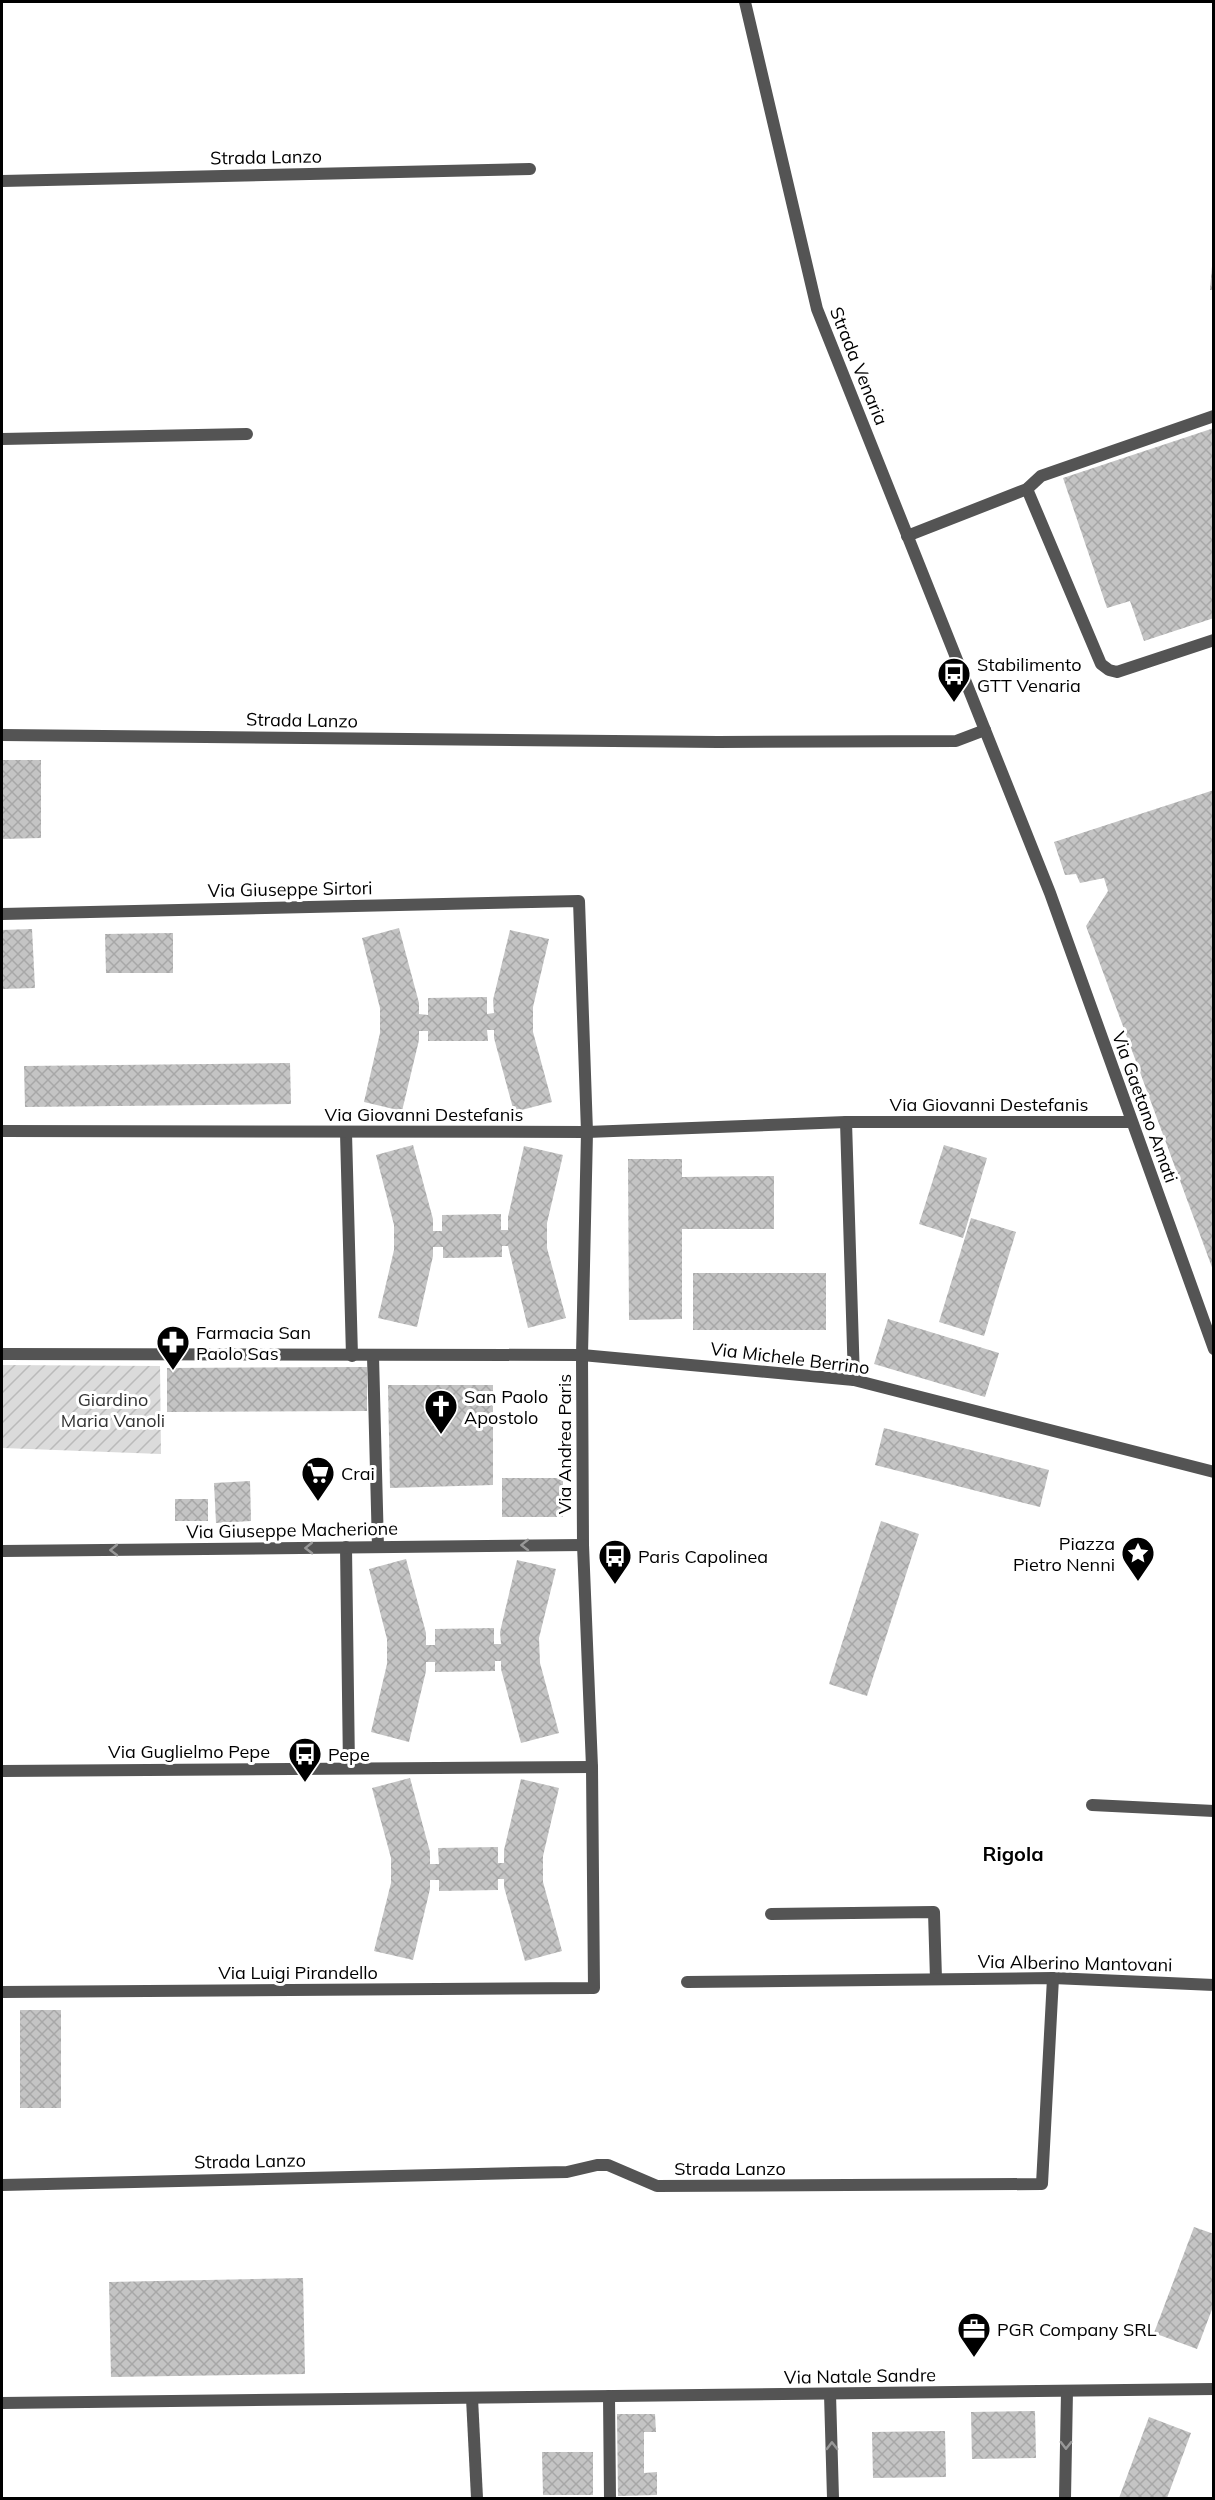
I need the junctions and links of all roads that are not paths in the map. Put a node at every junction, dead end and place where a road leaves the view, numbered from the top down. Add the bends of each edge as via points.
1 (745, 2) edge
2 (530, 170) dead end
3 (2, 181) edge
4 (1214, 416) edge
5 (247, 434) dead end
6 (2, 439) edge
7 (1027, 489) junction
8 (907, 536) junction
9 (1214, 640) edge
10 (985, 730) junction
11 (2, 735) edge
12 (1043, 877) joint
13 (579, 901) joint
14 (2, 914) edge
15 (846, 1122) junction
16 (1131, 1122) junction
17 (2, 1131) edge
18 (587, 1132) junction
19 (346, 1133) junction
20 (1214, 1349) edge
21 (2, 1354) edge
22 (582, 1354) junction
23 (352, 1356) junction
24 (373, 1356) junction
25 (854, 1380) junction
26 (1214, 1472) edge
27 (583, 1545) junction
28 (378, 1547) junction
29 (346, 1548) junction
30 (2, 1551) edge
31 (592, 1767) junction
32 (349, 1768) junction
33 (2, 1771) edge
34 (1092, 1805) dead end
35 (1214, 1811) edge
36 (771, 1914) dead end
37 (1053, 1978) junction
38 (936, 1979) junction
39 (687, 1982) dead end
40 (1214, 1985) edge
41 (594, 1988) joint
42 (2, 1992) edge
43 (2, 2185) edge
44 (1214, 2389) edge
45 (1067, 2391) junction
46 (830, 2394) junction
47 (609, 2397) junction
48 (472, 2398) junction
49 (2, 2403) edge
50 (477, 2499) edge
51 (610, 2499) edge
52 (833, 2499) edge
53 (1065, 2499) edge

1 - 8 street, Strada Venaria via 817,309
2 - 3 street, Strada Lanzo
4 - 7 street via 1041,476
5 - 6 street
7 - 8 street
7 - 9 street via 1101,664 1117,672
8 - 10 street, Strada Venaria
10 - 11 street, Strada Lanzo via 956,741
10 - 12 street, Strada Venaria
12 - 16 street, Via Gaetano Amati
13 - 14 street, Via Giuseppe Sirtori
13 - 18 street, Via Andrea Paris
15 - 16 street, Via Giovanni Destefanis
15 - 18 street, Via Giovanni Destefanis
15 - 25 street
16 - 20 street, Via Gaetano Amati
17 - 19 street, Via Giovanni Destefanis
18 - 19 street, Via Giovanni Destefanis
18 - 22 street, Via Andrea Paris
19 - 23 street
21 - 23 street, Via Michele Berrino
22 - 24 street, Via Michele Berrino
22 - 25 street, Via Michele Berrino
22 - 27 street, Via Andrea Paris
23 - 24 street, Via Michele Berrino
24 - 28 street
25 - 26 street, Via Michele Berrino
27 -> 28 street, Via Giuseppe Macherione
27 - 31 street, Via Andrea Paris
28 - 29 street, Via Giuseppe Macherione
29 -> 30 street, Via Giuseppe Macherione
29 - 32 street
31 - 32 street, Via Guglielmo Pepe
31 - 41 street, Via Andrea Paris
32 - 33 street, Via Guglielmo Pepe
34 - 35 street
36 - 38 street via 934,1912
37 - 38 street, Via Alberino Mantovani
37 - 40 street, Via Alberino Mantovani
37 - 43 street, Strada Lanzo via 1042,2184 657,2186 618,2168 597,2165 567,2172
38 - 39 street, Via Alberino Mantovani
41 - 42 street, Via Luigi Pirandello
44 - 45 street, Via Natale Sandre
45 - 46 street, Via Natale Sandre
45 -> 53 street
46 - 47 street, Via Natale Sandre
52 -> 46 street
47 - 48 street
47 - 51 street
48 - 49 street
48 - 50 street

